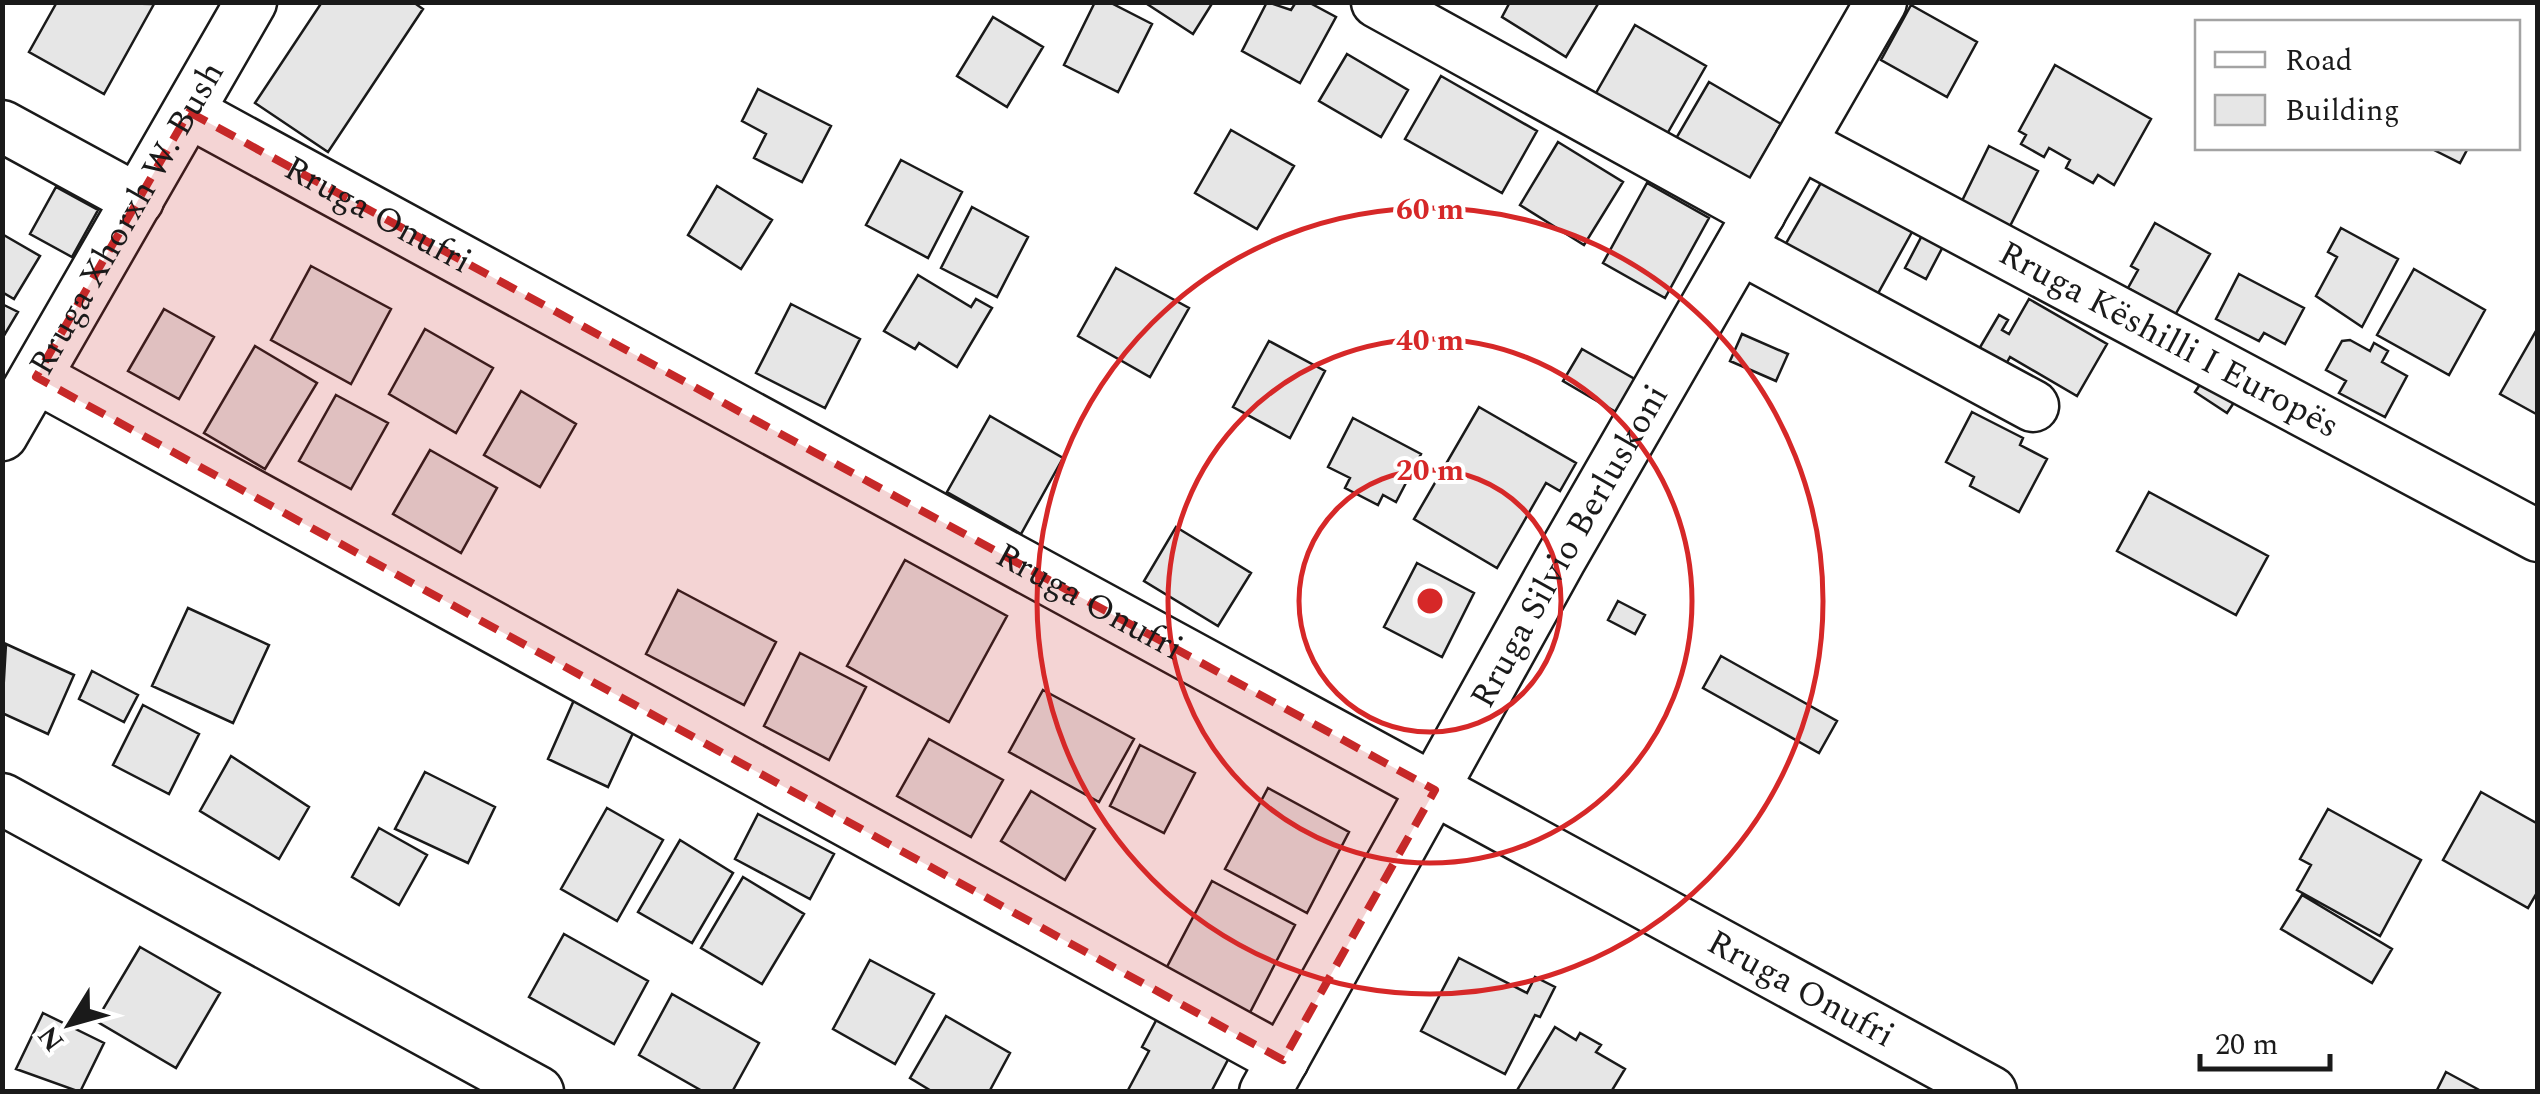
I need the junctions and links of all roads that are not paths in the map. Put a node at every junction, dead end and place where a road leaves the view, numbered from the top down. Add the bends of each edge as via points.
1 (252, 2) edge
2 (1377, 2) edge
3 (1875, 5) edge
4 (189, 112) junction
5 (2, 126) edge
6 (1800, 143) junction
7 (138, 200) junction
8 (1750, 230) junction
9 (36, 377) junction
10 (2033, 406) dead end
11 (2, 436) edge
12 (2538, 536) edge
13 (1436, 790) junction
14 (2, 799) edge
15 (1274, 1076) edge
16 (538, 1092) edge
17 (1992, 1092) edge

1 - 4 street, Rruga Xhorxh W. Bush
2 - 8 street
3 - 6 street, Rruga Silvio Berluskoni
4 - 7 street, Rruga Xhorxh W. Bush
4 - 13 street, Rruga Onufri
5 - 7 street
6 - 8 street, Rruga Silvio Berluskoni
6 - 12 street, Rruga Këshilli I Europës
7 - 9 street, Rruga Xhorxh W. Bush
8 - 10 street
8 - 13 street, Rruga Silvio Berluskoni
9 - 11 street, Rruga Xhorxh W. Bush
9 - 15 street
13 - 15 street, Rruga Silvio Berluskoni
13 - 17 street, Rruga Onufri
14 - 16 street

